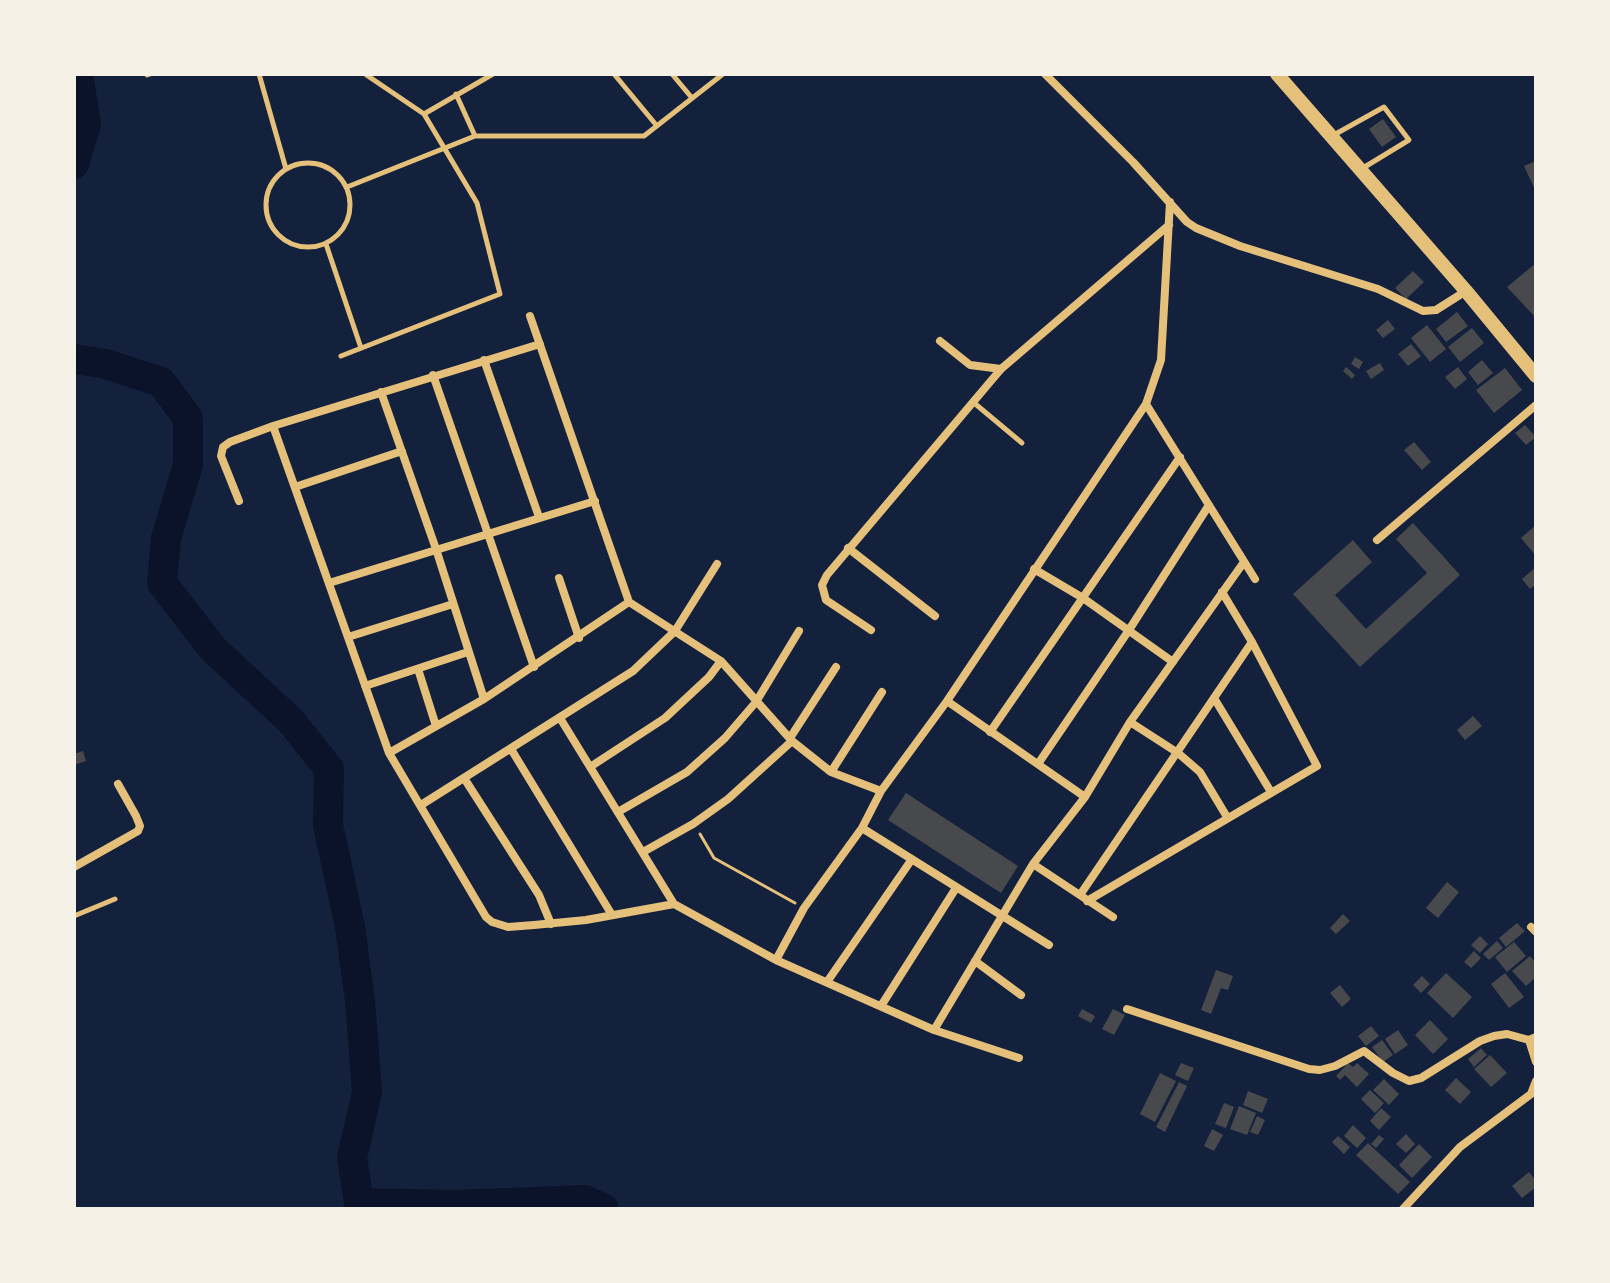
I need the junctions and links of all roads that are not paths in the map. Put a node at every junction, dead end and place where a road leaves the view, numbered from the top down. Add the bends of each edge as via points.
1 (259, 74) edge
2 (365, 74) edge
3 (493, 74) edge
4 (614, 74) edge
5 (672, 74) edge
6 (723, 74) edge
7 (1045, 74) edge
8 (1277, 74) edge
9 (456, 94) junction
10 (692, 98) junction
11 (424, 114) junction
12 (657, 126) junction
13 (475, 136) junction
14 (1331, 136) junction
15 (442, 149) junction
16 (286, 169) junction
17 (1361, 169) junction
18 (347, 187) junction
19 (1170, 202) junction
20 (1169, 225) junction
21 (326, 244) junction
22 (1466, 291) junction
23 (530, 316) dead end
24 (940, 341) dead end
25 (540, 344) junction
26 (361, 348) junction
27 (341, 356) dead end
28 (484, 360) junction
29 (1001, 369) junction
30 (433, 375) junction
31 (1536, 376) edge
32 (381, 392) junction
33 (973, 401) junction
34 (1146, 404) junction
35 (1536, 405) edge
36 (273, 426) junction
37 (1022, 443) dead end
38 (402, 451) junction
39 (1180, 457) junction
40 (295, 487) junction
41 (239, 501) dead end
42 (595, 501) junction
43 (1209, 505) junction
44 (539, 517) junction
45 (487, 533) junction
46 (1377, 540) dead end
47 (848, 548) junction
48 (436, 549) junction
49 (1244, 562) junction
50 (717, 564) dead end
51 (1034, 569) junction
52 (559, 578) dead end
53 (1255, 579) dead end
54 (329, 583) junction
55 (1222, 592) junction
56 (1083, 598) junction
57 (629, 602) junction
58 (453, 604) junction
59 (935, 616) dead end
60 (871, 630) dead end
61 (1129, 630) junction
62 (675, 631) junction
63 (799, 631) dead end
64 (348, 637) junction
65 (579, 638) junction
66 (1252, 642) junction
67 (468, 652) junction
68 (721, 661) junction
69 (1173, 662) junction
70 (534, 667) junction
71 (836, 667) dead end
72 (418, 669) junction
73 (365, 686) junction
74 (882, 692) dead end
75 (1214, 698) junction
76 (484, 699) junction
77 (947, 701) junction
78 (756, 702) junction
79 (560, 718) junction
80 (1130, 722) junction
81 (436, 726) junction
82 (990, 732) junction
83 (791, 739) junction
84 (511, 749) junction
85 (389, 753) junction
86 (1178, 753) junction
87 (1038, 764) junction
88 (590, 767) junction
89 (831, 772) junction
90 (464, 778) junction
91 (118, 784) dead end
92 (881, 791) junction
93 (1271, 792) junction
94 (1085, 797) junction
95 (421, 805) junction
96 (618, 812) junction
97 (1227, 817) junction
98 (862, 828) junction
99 (643, 852) junction
100 (912, 859) junction
101 (1033, 864) junction
102 (74, 867) edge
103 (956, 888) junction
104 (1083, 898) junction
105 (115, 899) dead end
106 (674, 904) junction
107 (612, 915) junction
108 (74, 916) edge
109 (1002, 917) junction
110 (1113, 917) dead end
111 (551, 924) junction
112 (1049, 945) dead end
113 (776, 960) junction
114 (975, 961) junction
115 (827, 982) junction
116 (1021, 995) dead end
117 (881, 1006) junction
118 (1127, 1009) dead end
119 (934, 1030) junction
120 (1533, 1039) edge
121 (1019, 1058) dead end
122 (1536, 1062) edge
123 (1536, 1081) edge
124 (1403, 1209) edge

1 - 16 lane
2 - 11 lane
3 - 9 lane
4 - 12 lane
5 - 10 lane
6 - 10 lane
7 - 19 street
8 - 14 main road
9 - 11 lane
9 - 13 lane
10 - 12 lane
11 - 15 lane
12 - 13 lane via 644,136
13 - 15 lane
14 - 17 main road
14 - 17 lane via 1384,107 1409,140
15 - 18 lane
15 - 26 lane via 481,214 500,294
16 - 18 lane via 321,164
16 - 21 lane via 269,187 270,224 288,242
17 - 22 main road
18 - 21 lane via 348,220
19 - 20 street
19 - 22 street via 1187,222 1216,238 1385,292 1423,311 1436,310
20 - 29 street
20 - 34 street via 1161,360
21 - 26 lane
22 - 31 main road
23 - 25 street
24 - 29 street via 970,365
25 - 28 street
25 - 42 street
26 - 27 lane
28 - 30 street
28 - 44 street
29 - 33 street
30 - 32 street
30 - 45 street
32 - 36 street
32 - 38 street
33 - 37 lane
33 - 47 street
34 - 39 street
34 - 51 street
35 - 46 street
36 - 40 street
36 - 41 street via 223,447 221,456
38 - 40 street
38 - 48 street
39 - 43 street
39 - 56 street
40 - 54 street
42 - 44 street
42 - 57 street
43 - 49 street
43 - 61 street
44 - 45 street
45 - 48 street
45 - 70 street
47 - 59 street
47 - 60 street via 827,575 822,592
48 - 54 street
48 - 58 street
49 - 53 street
49 - 55 street
50 - 62 street
51 - 56 street
51 - 77 street
52 - 65 street
54 - 64 street
55 - 66 street
55 - 69 street
56 - 61 street
56 - 82 street
57 - 62 street
57 - 65 street
58 - 64 street
58 - 67 street
61 - 69 street
61 - 87 street
62 - 68 street
62 - 79 street via 633,671
63 - 78 street
64 - 73 street
65 - 70 street
66 - 75 street
66 - 93 street via 1317,766
67 - 72 street
67 - 76 street
68 - 78 street
68 - 88 street via 665,718
69 - 80 street
70 - 76 street
71 - 83 street
72 - 73 street
72 - 81 street
73 - 85 street
74 - 89 street
75 - 86 street
75 - 93 street
76 - 81 street
77 - 82 street
77 - 92 street
78 - 83 street
78 - 96 street via 687,772
79 - 84 street
79 - 88 street
80 - 86 street
80 - 94 street
81 - 85 street
82 - 87 street
83 - 89 street
83 - 99 street via 728,799
84 - 90 street
84 - 107 street
85 - 95 street
86 - 97 street via 1200,772
86 - 104 street
87 - 94 street
88 - 96 street
89 - 92 street
90 - 95 street
90 - 111 street via 539,895
91 - 102 street via 136,816 138,831
92 - 98 street
93 - 97 street
94 - 101 street
95 - 111 street via 486,917 508,927
96 - 99 street
97 - 104 street
98 - 100 street
98 - 113 street via 804,908
99 - 106 street
100 - 103 street
100 - 115 street
101 - 104 street
101 - 109 street
103 - 109 street
103 - 117 street
104 - 110 street
105 - 108 lane
106 - 107 street
106 - 113 street
107 - 111 street
109 - 112 street
109 - 114 street
113 - 115 street
114 - 116 street
114 - 119 street
115 - 117 street
117 - 119 street
118 - 120 street via 1309,1069 1335,1066 1364,1051 1409,1081 1494,1036
119 - 121 street
120 - 122 street
123 - 124 street via 1531,1094 1460,1147

